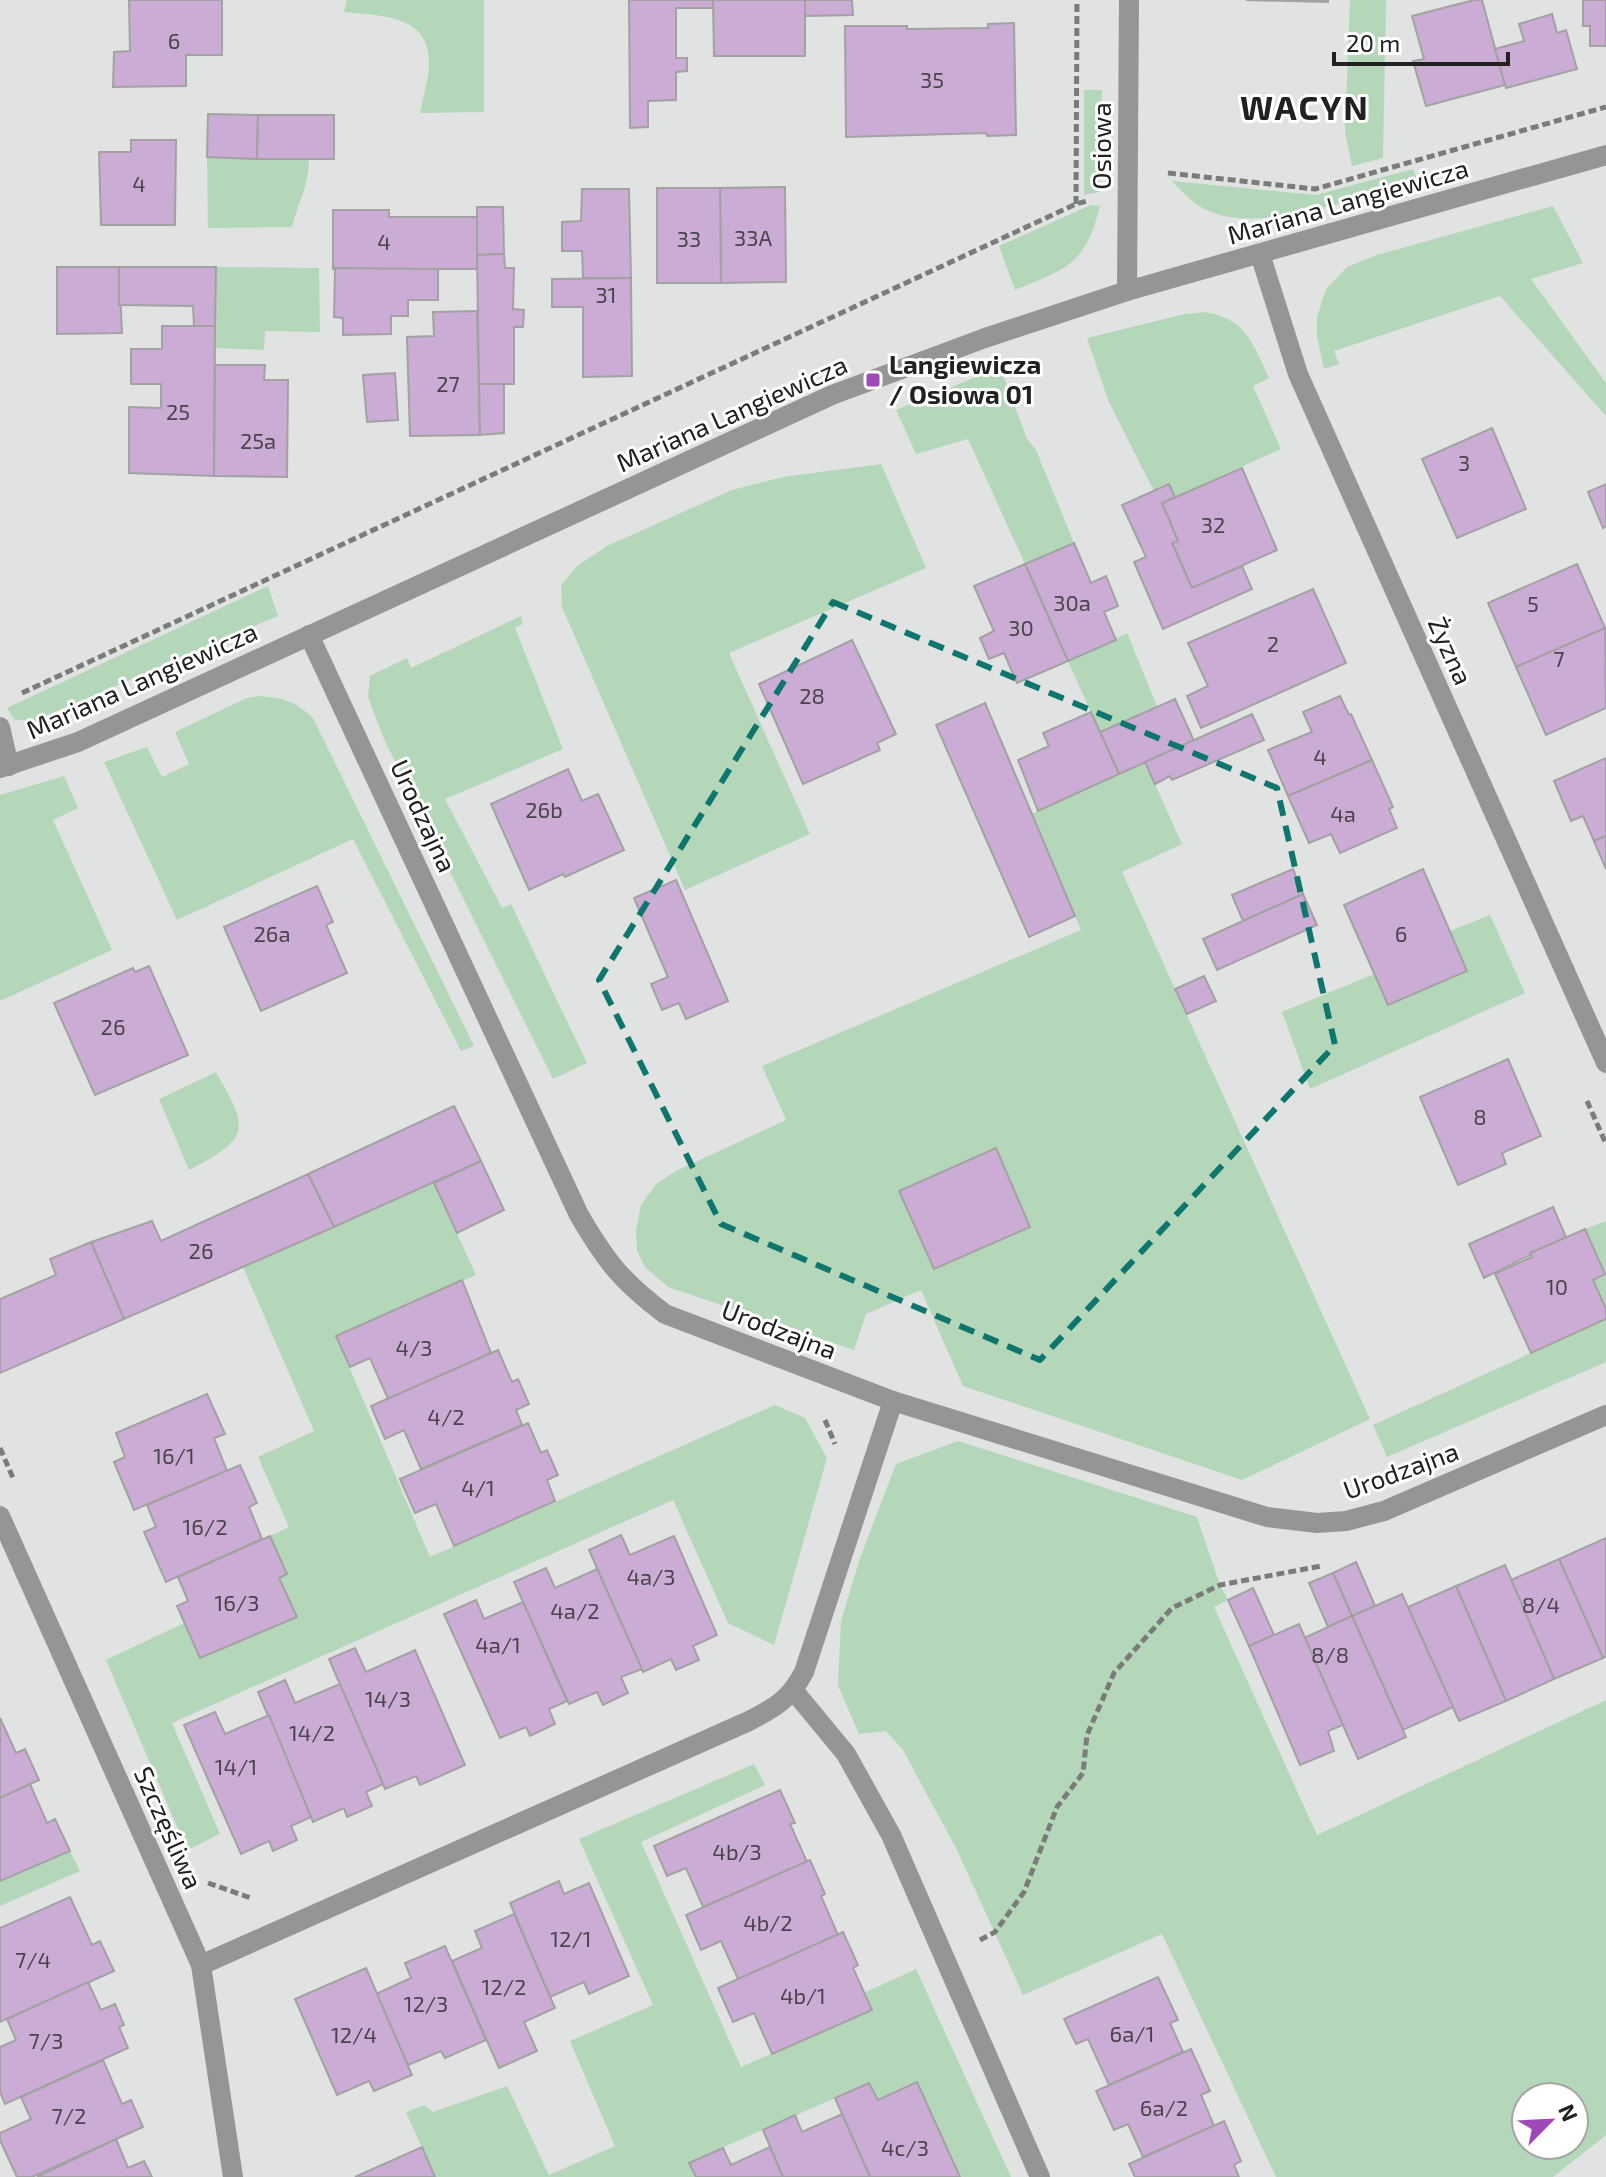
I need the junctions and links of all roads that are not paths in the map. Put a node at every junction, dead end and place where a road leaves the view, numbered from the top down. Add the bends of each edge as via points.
1 (1129, 0) edge
2 (1606, 155) edge
3 (1260, 254) junction
4 (1127, 291) junction
5 (309, 635) junction
6 (0, 727) edge
7 (4, 767) edge
8 (1606, 1063) edge
9 (893, 1401) junction
10 (1606, 1415) edge
11 (0, 1516) edge
12 (794, 1691) junction
13 (201, 1965) junction
14 (233, 2177) edge
15 (1040, 2177) edge

1 - 4 street, Osiowa
2 - 3 street, Mariana Langiewicza
3 - 4 street, Mariana Langiewicza
3 - 8 street, Żyzna via 1298,374
4 - 5 street, Mariana Langiewicza via 832,395
5 - 7 street, Mariana Langiewicza via 78,742
5 - 9 street, Urodzajna via 579,1215 607,1261 665,1314
6 - 7 street
9 - 10 street, Urodzajna via 1267,1517 1317,1523 1384,1511
9 - 12 street
11 - 13 street, Szczęśliwa
12 - 13 street via 749,1721
12 - 15 street via 846,1754 891,1835
13 - 14 street, Szczęśliwa

